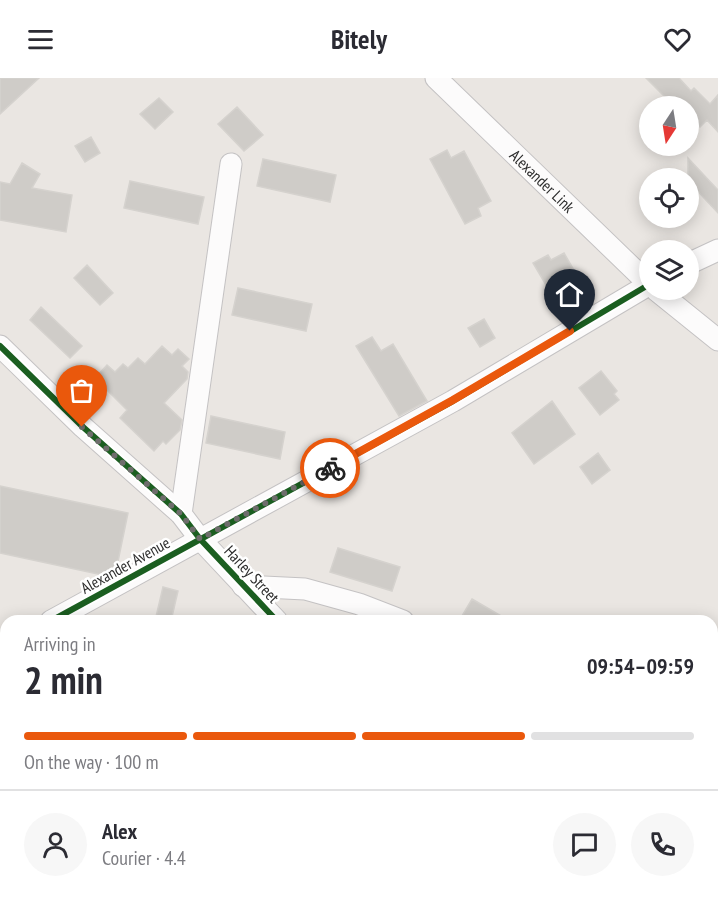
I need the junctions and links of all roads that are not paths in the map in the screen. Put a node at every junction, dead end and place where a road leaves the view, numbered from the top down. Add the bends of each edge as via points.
1 (436, 78) edge
2 (231, 164) dead end
3 (718, 250) edge
4 (699, 259) edge
5 (639, 274) edge
6 (639, 290) edge
7 (668, 300) edge
8 (718, 340) edge
9 (0, 346) edge
10 (181, 514) junction
11 (200, 539) junction
12 (243, 585) junction
13 (62, 615) edge
14 (271, 615) edge
15 (387, 615) edge

1 - 5 street, Alexander Link
2 - 10 street
3 - 4 street
6 - 11 street, Alexander Avenue via 453,400
7 - 8 street
9 - 10 street, Harley Street via 82,427
10 - 11 street, Harley Street
11 - 12 street, Harley Street
11 - 13 street, Alexander Avenue
12 - 14 street, Harley Street
12 - 15 street via 305,589

